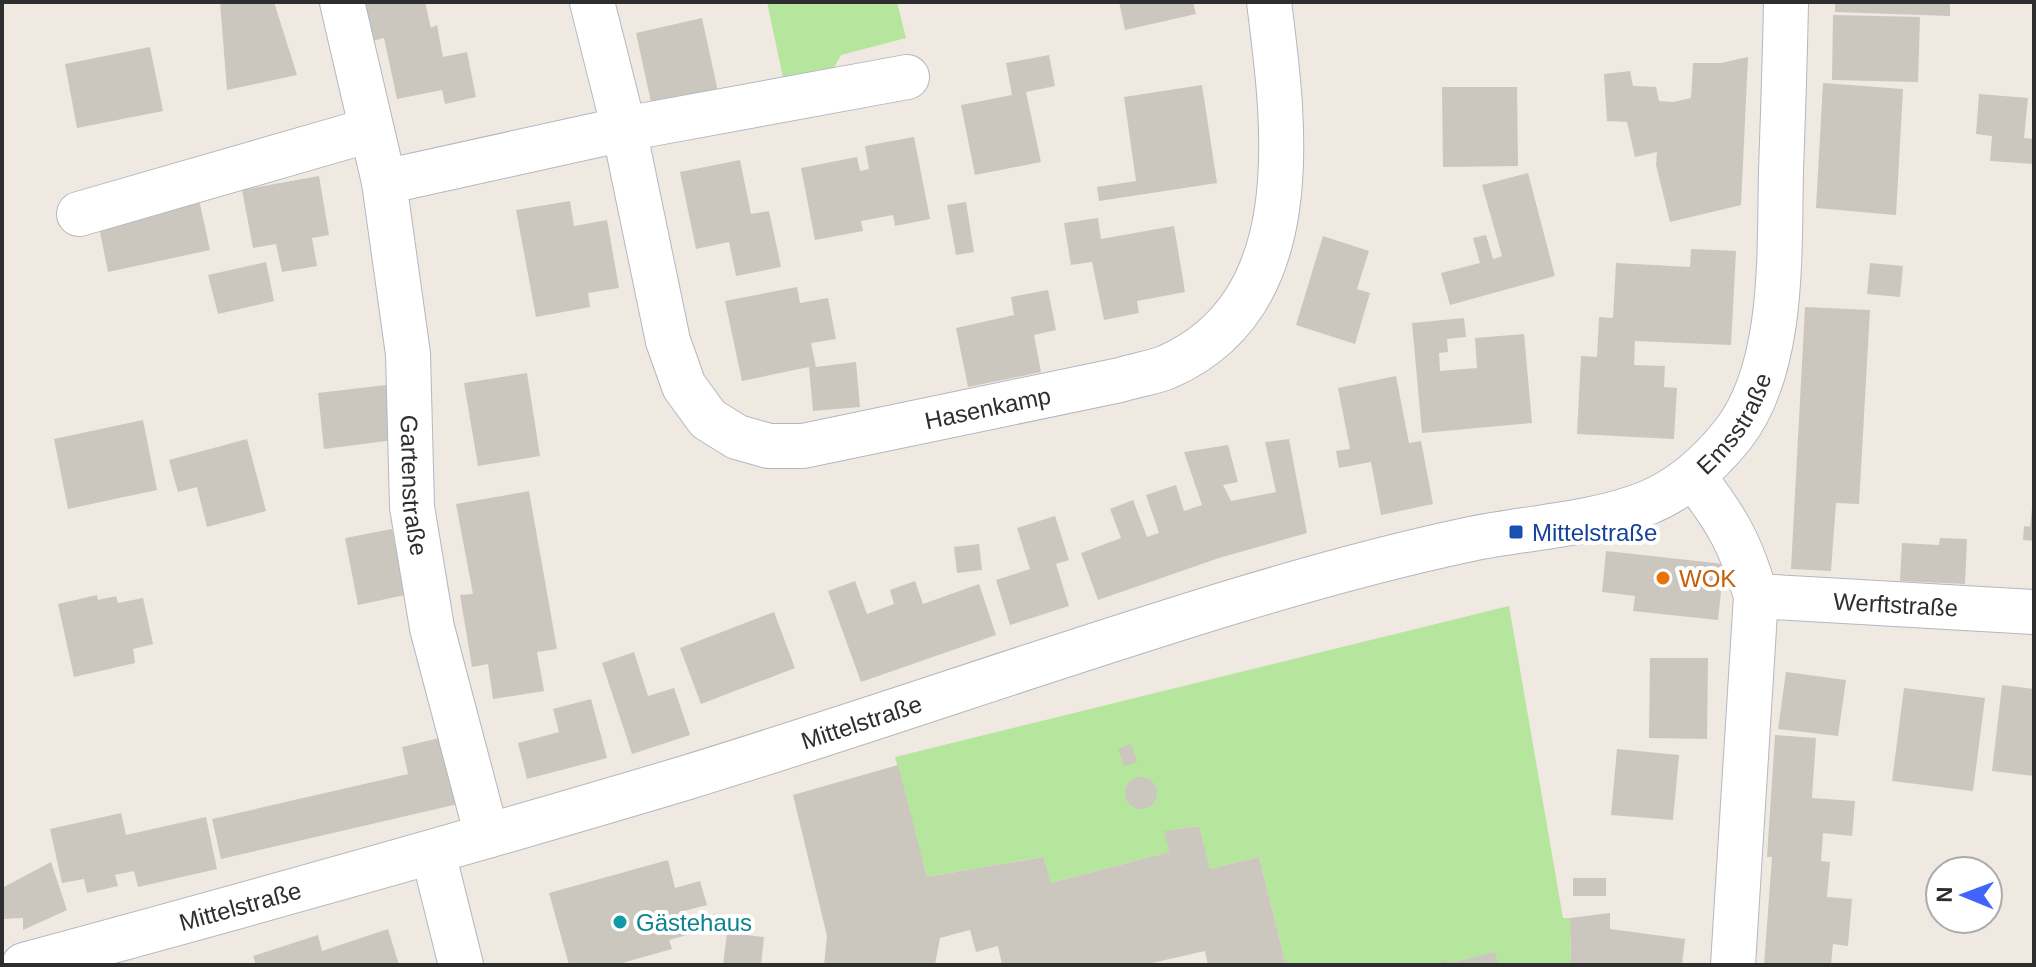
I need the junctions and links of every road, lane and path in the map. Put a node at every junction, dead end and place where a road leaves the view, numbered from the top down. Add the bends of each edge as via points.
1 (342, 2) edge
2 (592, 2) edge
3 (1269, 2) edge
4 (1786, 2) edge
5 (907, 77) dead end
6 (624, 129) junction
7 (370, 130) junction
8 (384, 182) junction
9 (79, 214) dead end
10 (1693, 476) junction
11 (1756, 596) junction
12 (2034, 612) edge
13 (487, 836) junction
14 (433, 853) junction
15 (24, 965) edge
16 (461, 965) edge
17 (1733, 965) edge

1 - 7 street, Gartenstraße
2 - 6 street, Hasenkamp
3 - 6 street, Hasenkamp via 1283,156 1279,205 1266,260 1245,299 1201,348 1165,367 1120,380 803,446 769,446 737,437 708,419 684,386 668,341
4 - 10 street, Emsstraße via 1773,326 1748,411
5 - 6 street
6 - 8 street
7 - 8 street, Gartenstraße
7 - 9 street
8 - 13 street, Gartenstraße via 408,354 412,507 432,628
10 - 11 street, Emsstraße via 1728,523
10 - 13 street, Mittelstraße via 1627,511 1351,567
11 - 12 street, Werftstraße
11 - 17 street, Emsstraße
13 - 14 street, Mittelstraße
14 - 15 street, Mittelstraße
14 - 16 street

